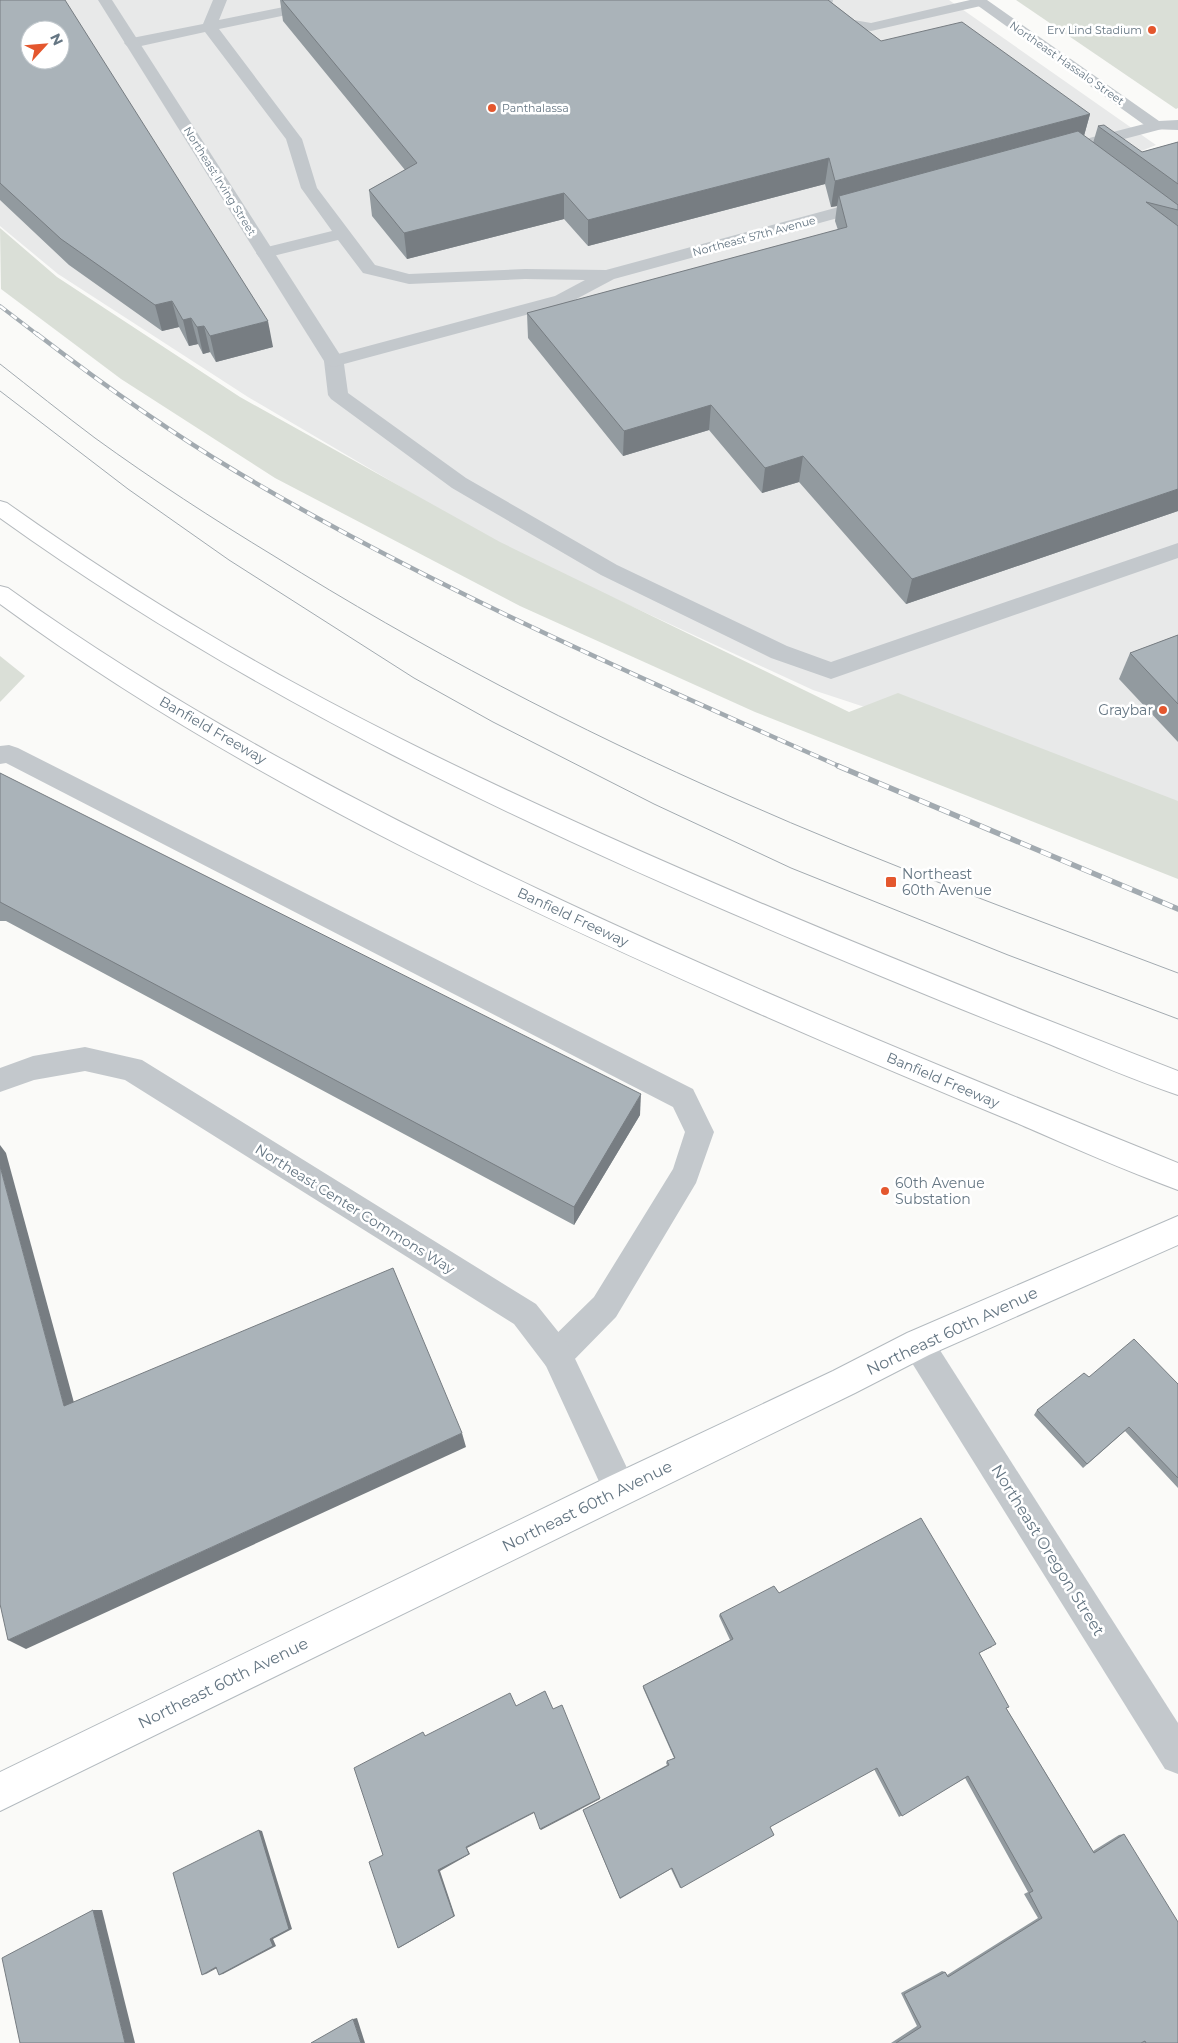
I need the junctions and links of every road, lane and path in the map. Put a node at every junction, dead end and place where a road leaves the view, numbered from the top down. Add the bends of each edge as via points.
1 (105, 0) edge
2 (220, 0) edge
3 (338, 0) edge
4 (826, 0) edge
5 (979, 1) edge
6 (209, 27) junction
7 (132, 43) junction
8 (1178, 125) edge
9 (1156, 126) junction
10 (1074, 148) junction
11 (1036, 158) edge
12 (1088, 159) edge
13 (884, 200) edge
14 (343, 233) junction
15 (266, 253) junction
16 (608, 276) junction
17 (334, 361) junction
18 (0, 508) edge
19 (1178, 550) edge
20 (0, 593) edge
21 (0, 755) edge
22 (0, 1080) edge
23 (1178, 1082) edge
24 (1178, 1177) edge
25 (1173, 1238) edge
26 (918, 1344) junction
27 (557, 1355) junction
28 (620, 1489) junction
29 (1178, 1756) edge
30 (0, 1792) edge

1 - 7 street, Northeast Irving Street
2 - 6 street
3 - 6 street
4 - 5 street via 825,8 844,23 871,27
5 - 9 street, Northeast Hassalo Street
6 - 7 street
6 - 14 street via 294,139 309,188
7 - 15 street, Northeast Irving Street
8 - 9 street
9 - 10 street
10 - 11 street
10 - 12 street
13 - 16 street, Northeast 57th Avenue
14 - 15 street
14 - 16 street via 369,269 409,279 524,274
15 - 17 street, Northeast Irving Street
16 - 17 street, Northeast 57th Avenue via 561,300
17 - 19 street via 338,394 459,483 609,570 780,652 831,671
18 - 23 main road via 48,544 140,604 244,666 488,792 773,919
20 - 24 main road, Banfield Freeway via 75,646 184,714 436,852 731,990
21 - 27 street via 9,754 683,1098 700,1132 686,1174 605,1307
22 - 27 street, Northeast Center Commons Way via 33,1068 85,1059 132,1069 525,1314
25 - 26 main road, Northeast 60th Avenue
26 - 28 main road, Northeast 60th Avenue
26 - 29 street, Northeast Oregon Street
27 - 28 street, Northeast Center Commons Way
28 - 30 main road, Northeast 60th Avenue

